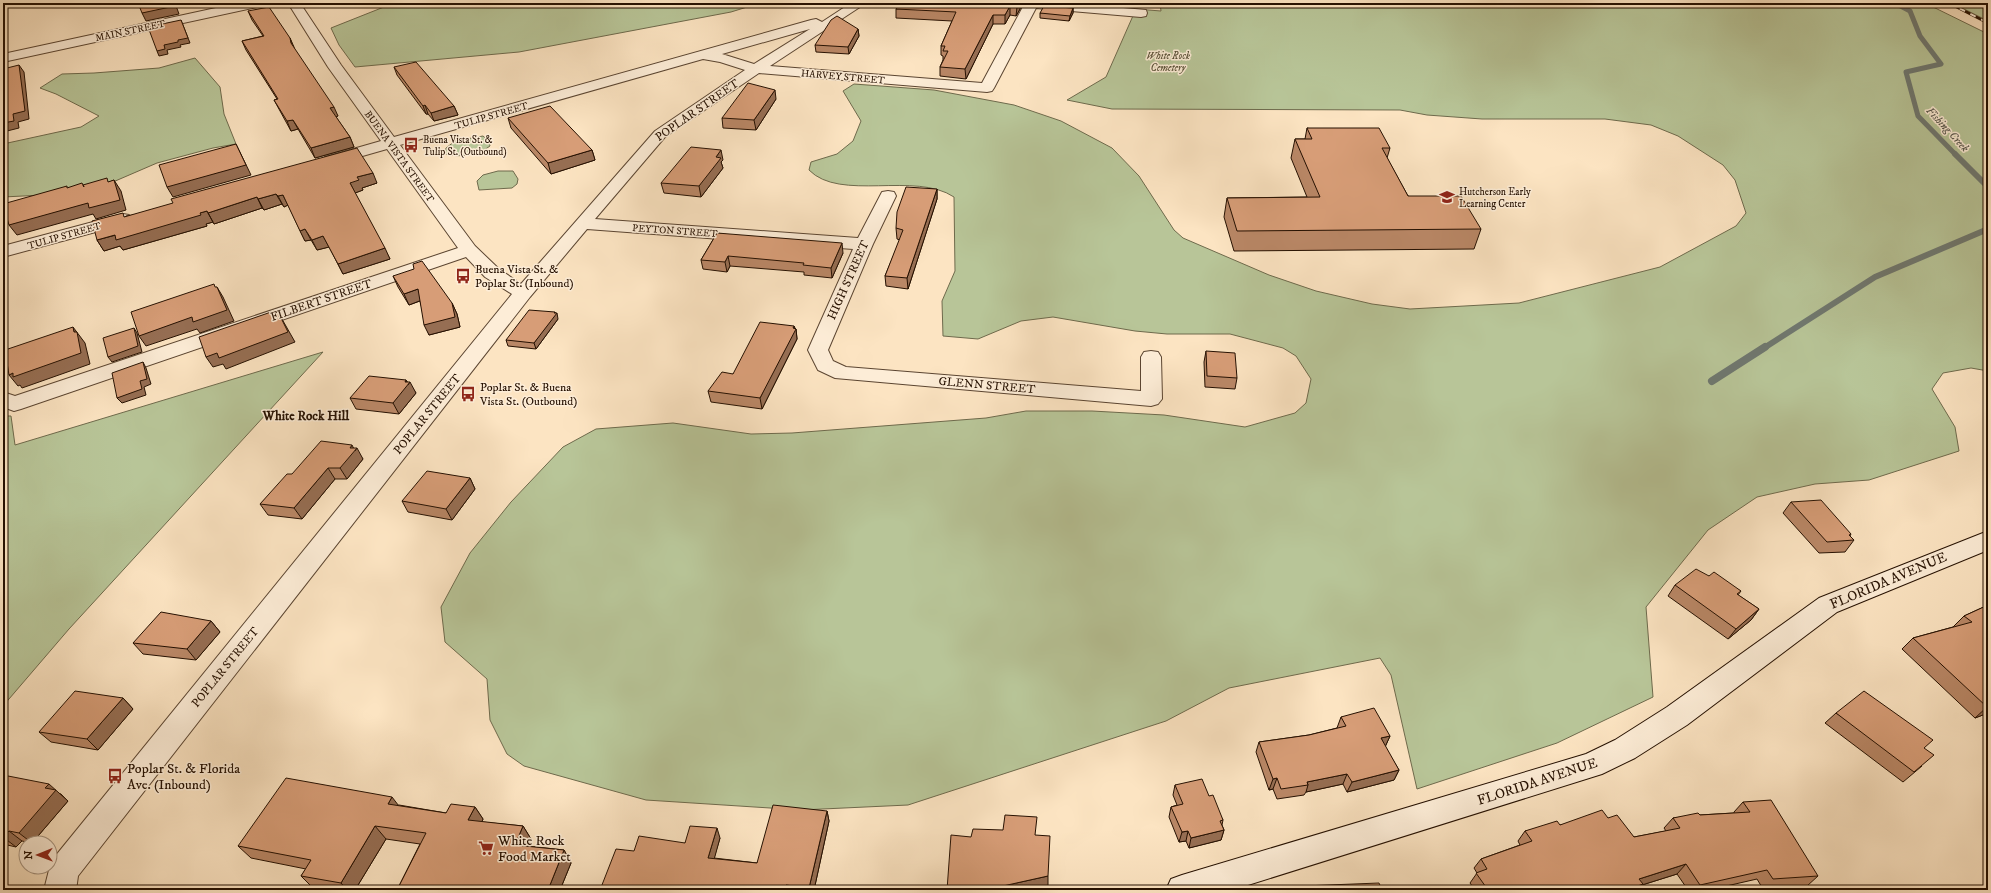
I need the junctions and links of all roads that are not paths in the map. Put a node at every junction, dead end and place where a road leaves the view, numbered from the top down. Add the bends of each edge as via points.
1 (257, 3) edge
2 (294, 3) edge
3 (860, 3) edge
4 (1031, 4) edge
5 (1141, 14) dead end
6 (840, 16) junction
7 (701, 56) junction
8 (3, 58) edge
9 (756, 69) junction
10 (390, 143) junction
11 (315, 164) edge
12 (888, 196) dead end
13 (140, 214) edge
14 (582, 223) junction
15 (864, 244) junction
16 (469, 250) junction
17 (3, 252) edge
18 (523, 293) junction
19 (1151, 357) dead end
20 (825, 365) joint
21 (8, 401) edge
22 (1988, 540) edge
23 (60, 890) edge
24 (1182, 890) edge

1 - 8 street, MAIN STREET
2 - 10 street, BUENA VISTA STREET via 335,67
3 - 6 street, POPLAR STREET
4 - 5 street
4 - 9 street, HARVEY STREET via 987,88
6 - 7 street, TULIP STREET
6 - 9 street, POPLAR STREET
7 - 9 street, HARVEY STREET via 722,58
7 - 10 street, TULIP STREET
9 - 14 street, POPLAR STREET via 660,134
10 - 11 street, TULIP STREET
10 - 16 street, BUENA VISTA STREET
12 - 15 street, HIGH STREET
13 - 17 street, TULIP STREET
14 - 15 street, PEYTON STREET
14 - 18 street, POPLAR STREET
15 - 20 street, HIGH STREET via 818,350
16 - 18 street, BUENA VISTA STREET via 492,274
16 - 21 street, FILBERT STREET
18 - 23 street, POPLAR STREET via 64,870
19 - 20 street, GLENN STREET via 1151,398 842,373
22 - 24 street, FLORIDA AVENUE via 1828,605 1677,716 1625,749 1592,765

